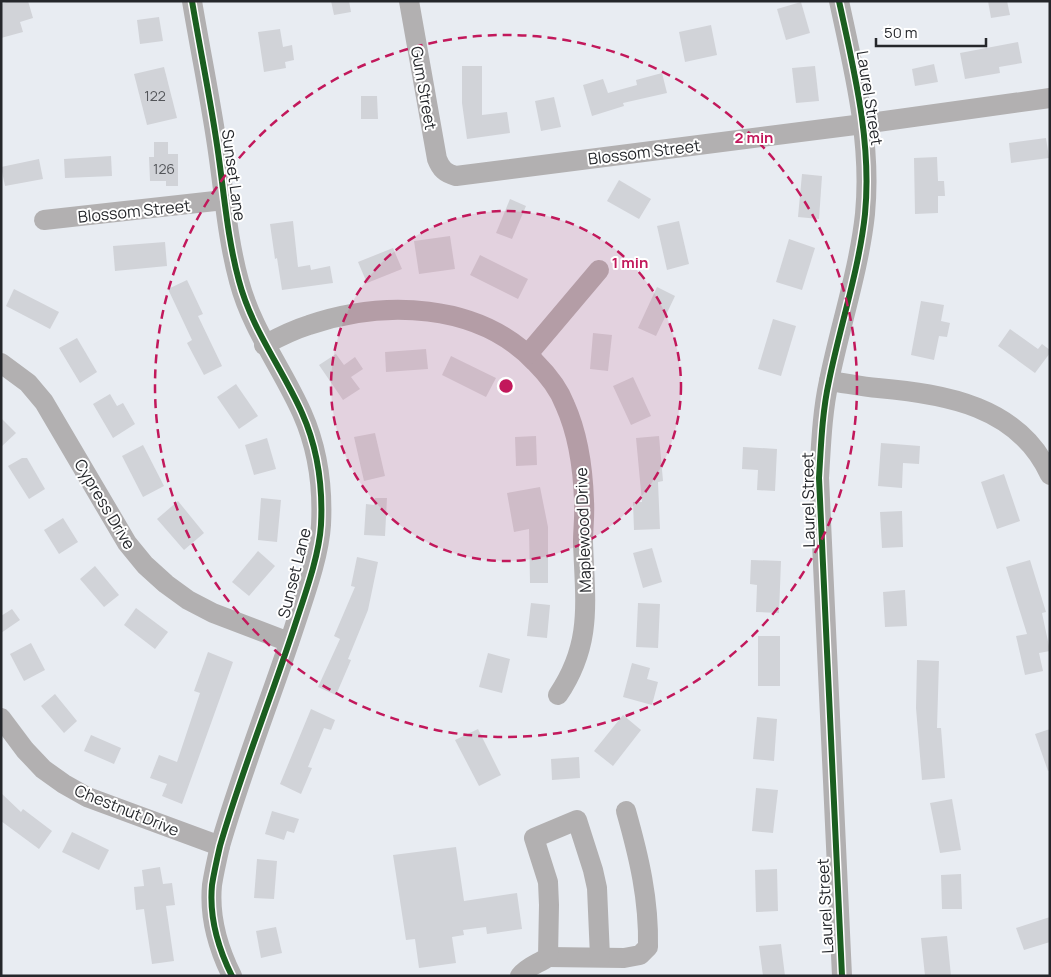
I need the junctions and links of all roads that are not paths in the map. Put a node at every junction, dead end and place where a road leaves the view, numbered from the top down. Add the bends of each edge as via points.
1 (192, 1) edge
2 (409, 1) edge
3 (839, 1) edge
4 (1050, 98) edge
5 (863, 124) junction
6 (446, 172) joint
7 (224, 200) junction
8 (44, 220) dead end
9 (599, 270) dead end
10 (264, 345) junction
11 (528, 354) junction
12 (1, 363) edge
13 (829, 381) junction
14 (1050, 475) edge
15 (289, 642) junction
16 (558, 695) dead end
17 (1, 718) edge
18 (626, 811) dead end
19 (220, 846) junction
20 (600, 957) junction
21 (548, 958) junction
22 (232, 976) edge
23 (520, 976) edge
24 (842, 976) edge

1 - 7 street, Sunset Lane
2 - 6 street, Gum Street via 437,159
3 - 5 street, Laurel Street
4 - 5 street, Blossom Street
5 - 6 street, Blossom Street via 456,176
5 - 13 street, Laurel Street via 867,186 865,215
7 - 8 street, Blossom Street
7 - 10 street, Sunset Lane via 238,280
9 - 11 street
10 - 11 street, Maplewood Drive via 310,324 402,309 434,312 481,324 505,336
10 - 15 street, Sunset Lane via 302,413 319,466 322,495 317,549
11 - 16 street, Maplewood Drive via 543,370 565,404 581,465 586,620 576,664
12 - 15 street, Cypress Drive via 28,383 44,402 127,543 145,565 188,600
13 - 14 street via 920,392 968,404 1013,427 1037,452
13 - 24 street, Laurel Street via 819,478
15 - 19 street, Sunset Lane
17 - 19 street, Chestnut Drive via 25,750 64,784 87,797
18 - 20 street via 640,862 649,919 648,947 640,955
19 - 22 street, Sunset Lane via 212,886 212,910 216,935
20 - 21 street
20 - 21 street via 594,870 577,820 534,838 548,882
21 - 23 street via 532,965

